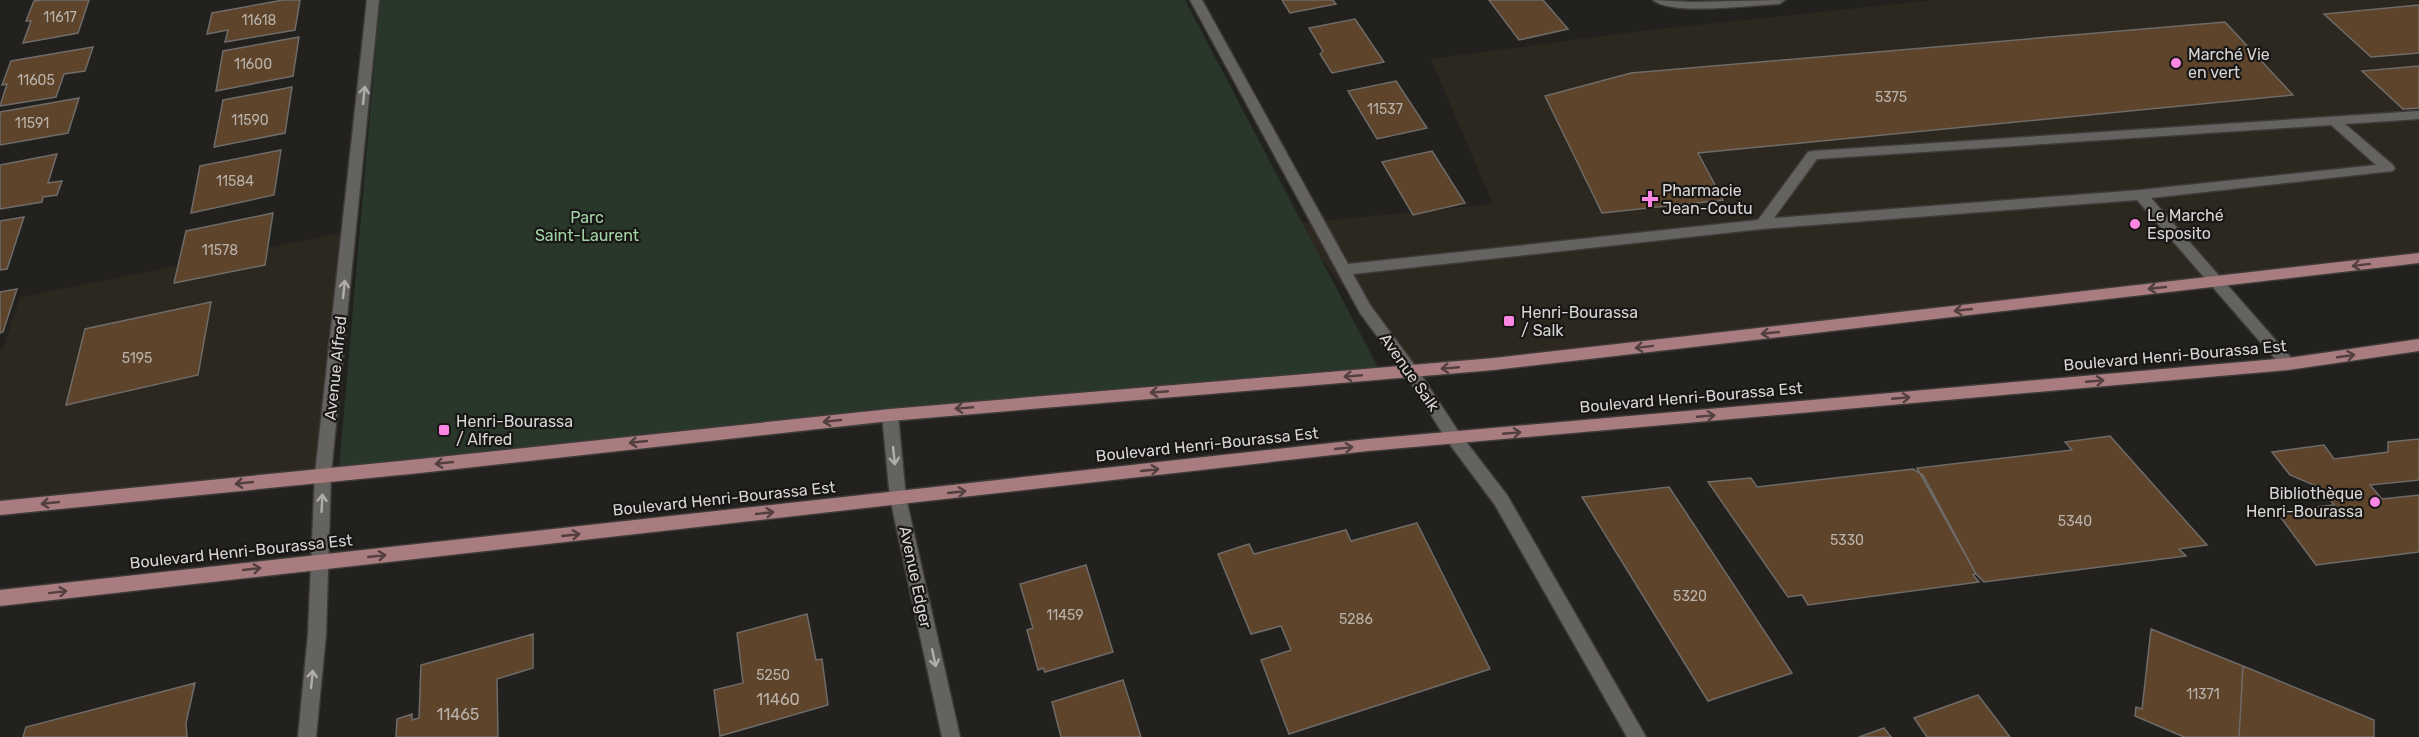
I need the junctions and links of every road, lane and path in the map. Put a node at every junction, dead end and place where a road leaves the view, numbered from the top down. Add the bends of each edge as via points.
1 (373, 0) edge
2 (1196, 0) edge
3 (1659, 0) edge
4 (1779, 0) edge
5 (2419, 116) edge
6 (2334, 121) junction
7 (2140, 195) junction
8 (1762, 224) junction
9 (2419, 258) edge
10 (1344, 270) junction
11 (2215, 282) junction
12 (2419, 345) edge
13 (2288, 364) junction
14 (1411, 371) junction
15 (890, 415) junction
16 (1454, 438) junction
17 (324, 474) junction
18 (898, 498) junction
19 (0, 508) edge
20 (319, 562) junction
21 (0, 598) edge
22 (307, 737) edge
23 (951, 737) edge
24 (1636, 737) edge

17 -> 1 street, Avenue Alfred
2 - 10 street, Avenue Salk
3 - 4 street via 1692,6
5 - 6 street
6 - 7 street via 2388,168
6 - 8 street via 1813,155
7 - 8 street
7 - 11 street
8 - 10 street
9 -> 11 main road
10 - 14 street, Avenue Salk via 1365,309
11 - 13 street
11 -> 14 main road
13 -> 12 main road, Boulevard Henri-Bourassa Est
16 -> 13 main road, Boulevard Henri-Bourassa Est
14 -> 15 main road
14 - 16 street, Avenue Salk
15 -> 17 main road
15 -> 18 street, Avenue Edger
18 -> 16 main road, Boulevard Henri-Bourassa Est
16 - 24 street, Avenue Salk via 1501,500
17 -> 19 main road
20 -> 17 street, Avenue Alfred
20 -> 18 main road, Boulevard Henri-Bourassa Est
18 -> 23 street, Avenue Edger
21 -> 20 main road, Boulevard Henri-Bourassa Est
22 -> 20 street, Avenue Alfred

